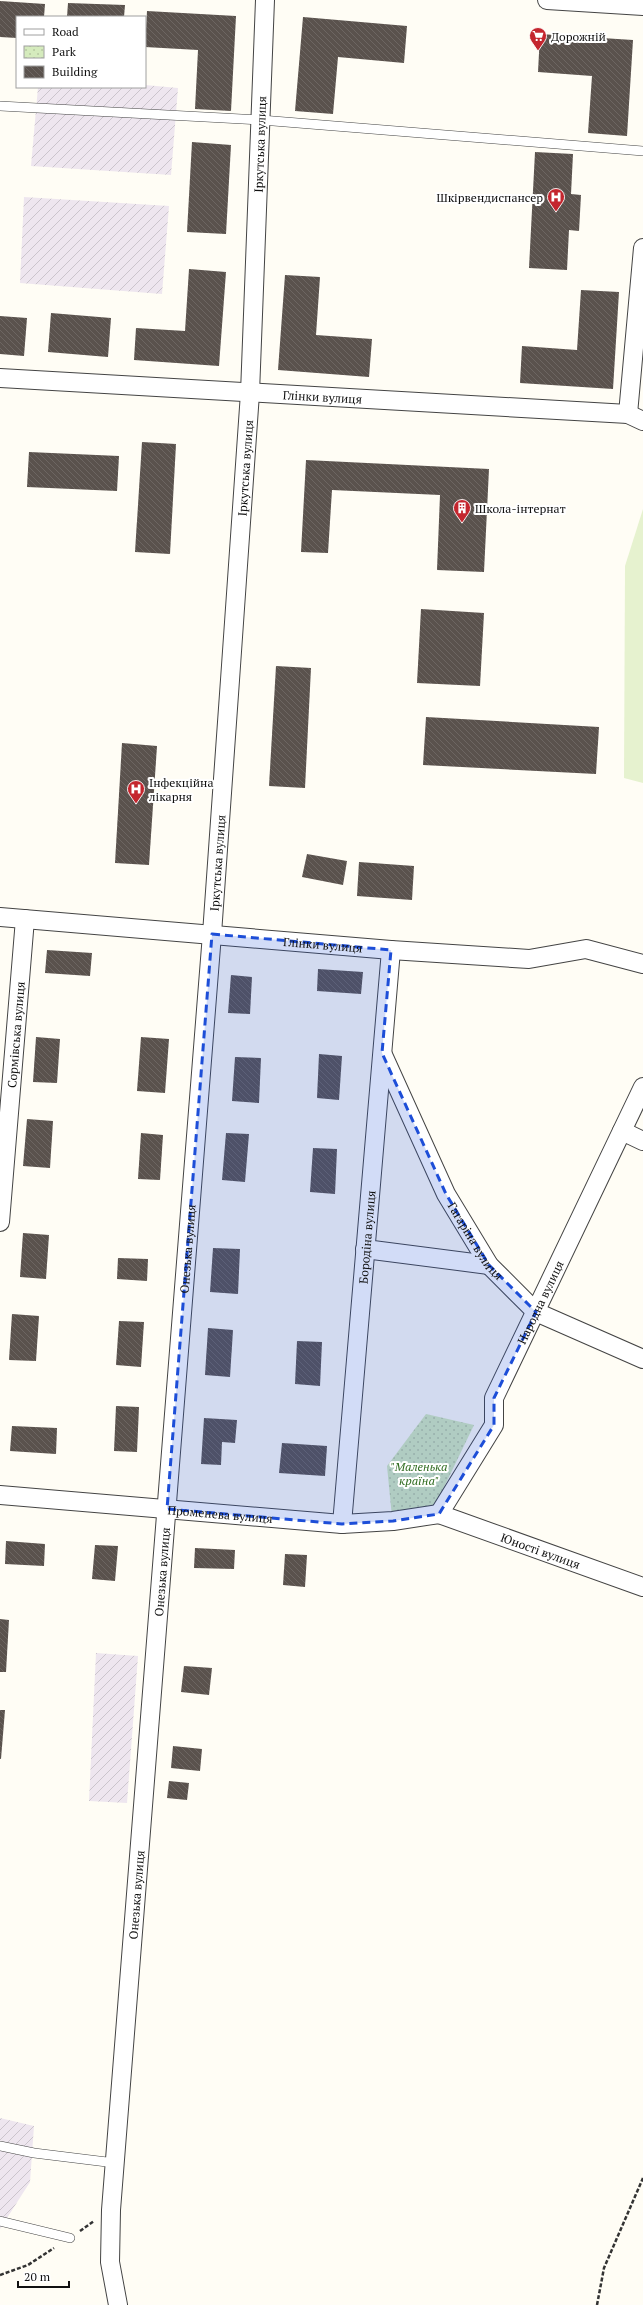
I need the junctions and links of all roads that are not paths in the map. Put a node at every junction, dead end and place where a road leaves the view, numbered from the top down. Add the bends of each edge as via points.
1 (265, 0) edge
2 (547, 0) edge
3 (643, 6) edge
4 (0, 106) edge
5 (261, 120) junction
6 (643, 150) edge
7 (643, 248) edge
8 (0, 378) edge
9 (250, 393) junction
10 (636, 418) edge
11 (0, 917) edge
12 (25, 919) junction
13 (212, 934) junction
14 (392, 950) junction
15 (643, 964) edge
16 (382, 1053) junction
17 (643, 1088) edge
18 (622, 1131) junction
19 (643, 1141) edge
20 (0, 1222) edge
21 (365, 1250) junction
22 (489, 1265) junction
23 (536, 1312) junction
24 (643, 1359) edge
25 (0, 1495) edge
26 (167, 1509) junction
27 (439, 1514) junction
28 (342, 1524) junction
29 (643, 1586) edge
30 (0, 2146) edge
31 (115, 2163) junction
32 (0, 2221) edge
33 (70, 2238) dead end
34 (118, 2305) edge

1 - 5 street, Іркутська вулиця
2 - 3 street
4 - 5 lane
5 - 6 lane
5 - 9 street, Іркутська вулиця
7 - 10 street
8 - 9 street, Глінки вулиця
9 - 10 street, Глінки вулиця
9 - 13 street, Іркутська вулиця
11 - 12 street, Глінки вулиця
12 - 13 street, Глінки вулиця
12 - 20 street, Сормівська вулиця
13 - 14 street, Глінки вулиця
13 - 26 street, Онезька вулиця
14 - 15 street, Глінки вулиця via 529,959 586,949
14 - 16 street, Бородіна вулиця
16 - 21 street, Бородіна вулиця
16 - 22 street, Гагаріна вулиця via 446,1194
17 - 18 street, Народна вулиця
18 - 19 street
18 - 23 street, Народна вулиця
21 - 22 street
21 - 28 street, Бородіна вулиця
22 - 23 street, Гагаріна вулиця
23 - 24 street, Гагаріна вулиця
23 - 27 street, Народна вулиця via 494,1398 494,1425
25 - 26 street, Променева вулиця
26 - 28 street, Променева вулиця
26 - 31 street, Онезька вулиця
27 - 28 street, Променева вулиця via 393,1521
27 - 29 street, Юності вулиця
30 - 31 lane
31 - 34 street, Онезька вулиця via 110,2262
32 - 33 lane

